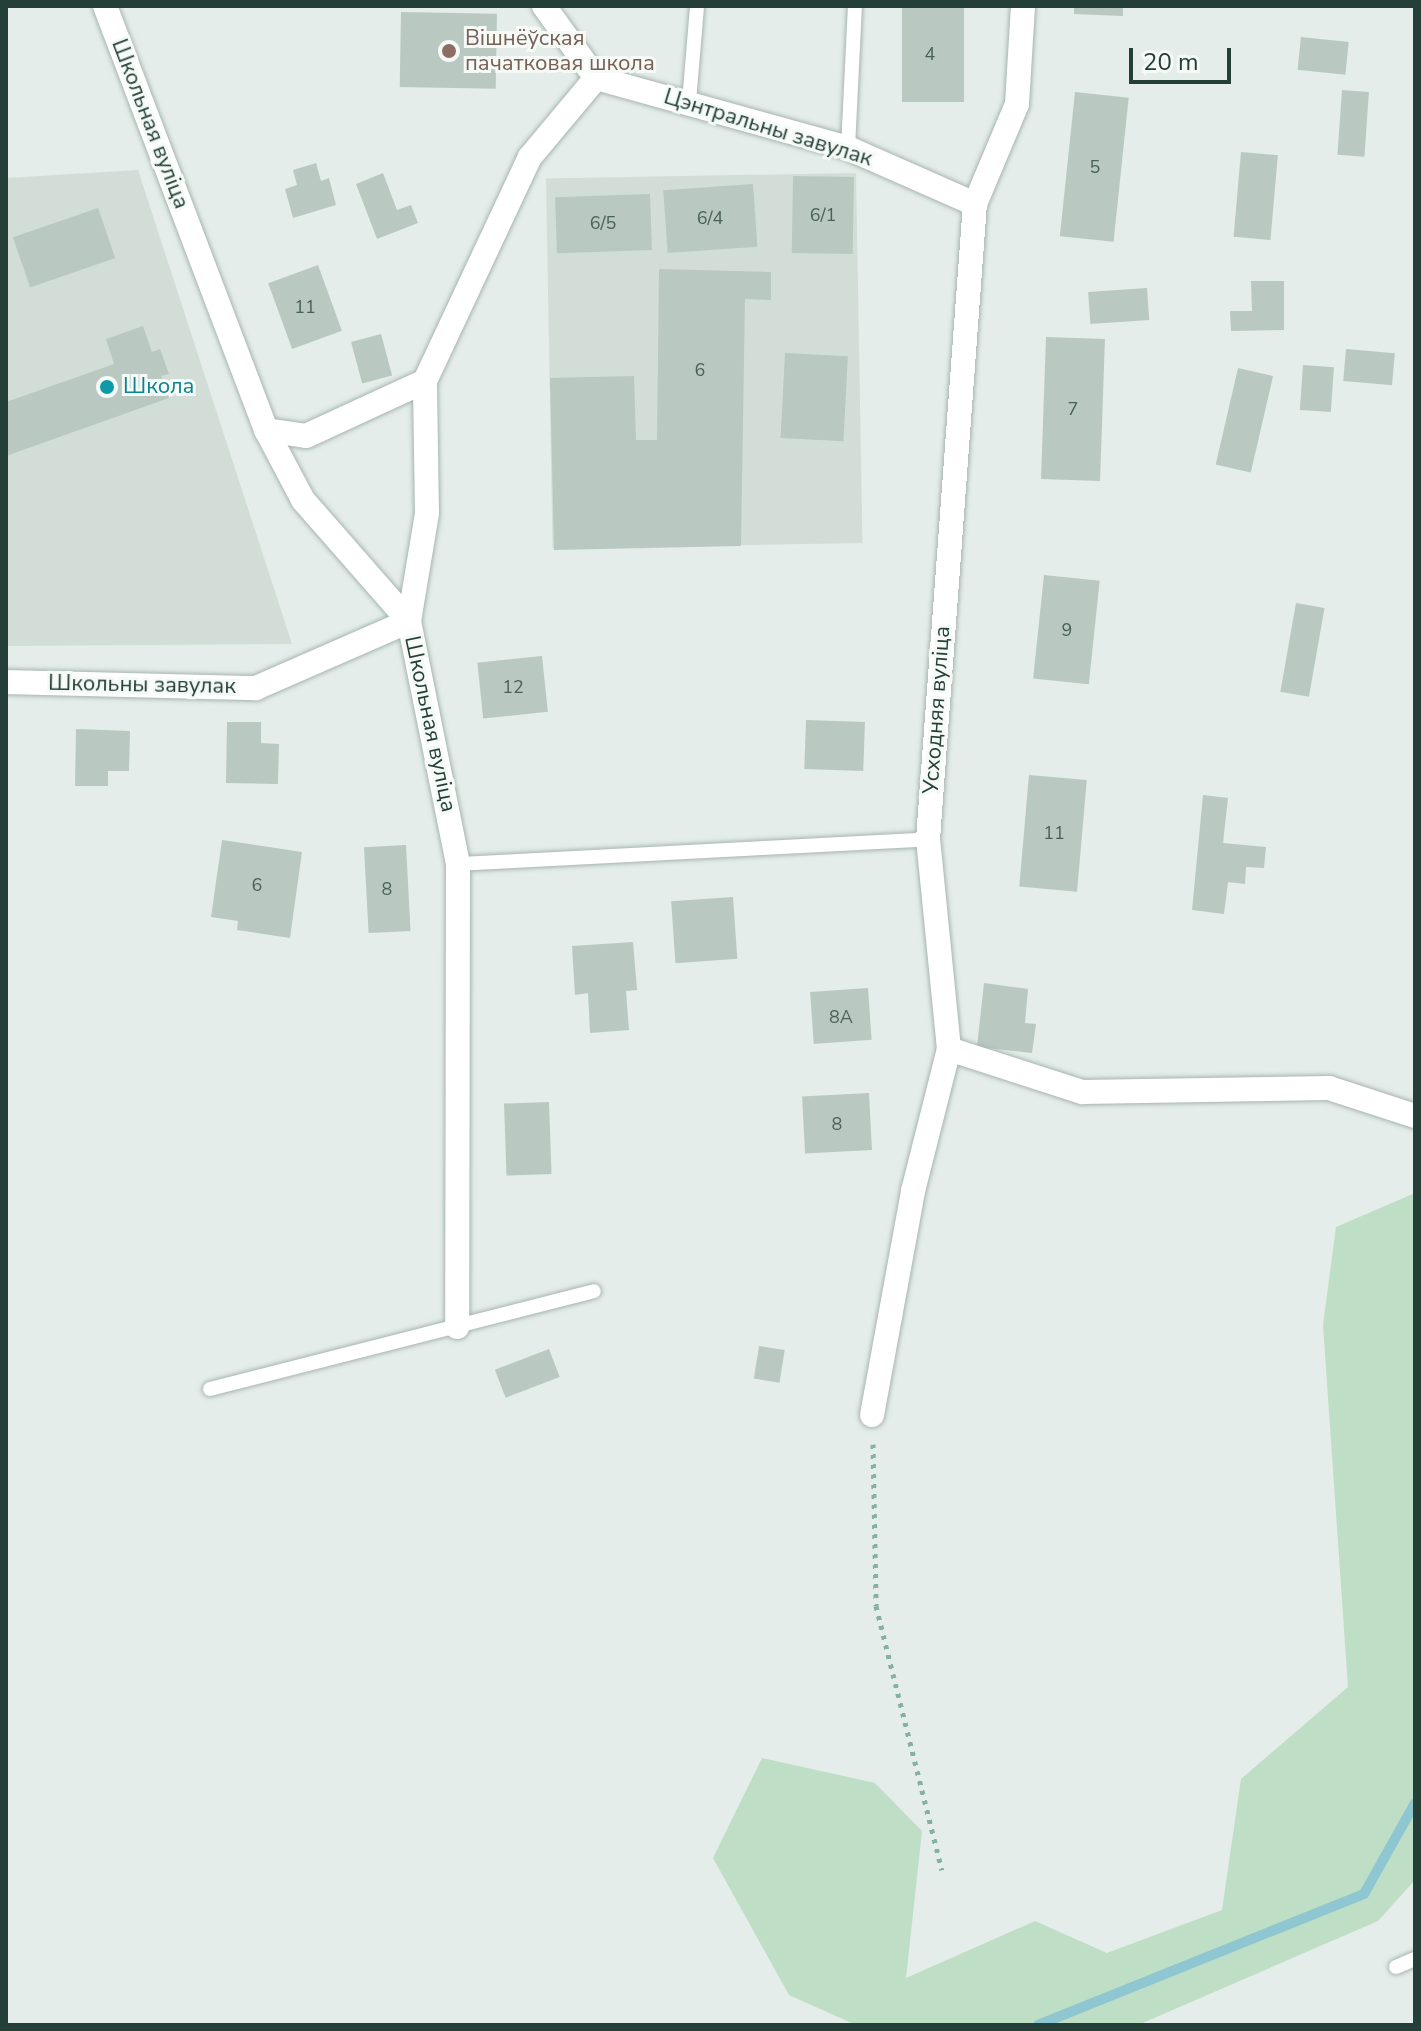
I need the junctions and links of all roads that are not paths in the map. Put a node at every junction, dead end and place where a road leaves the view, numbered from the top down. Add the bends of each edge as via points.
1 (105, 6) edge
2 (544, 6) edge
3 (697, 6) edge
4 (855, 6) edge
5 (1023, 6) edge
6 (596, 78) junction
7 (689, 102) junction
8 (848, 148) junction
9 (975, 204) junction
10 (425, 381) junction
11 (266, 430) junction
12 (409, 621) junction
13 (6, 682) edge
14 (928, 839) junction
15 (458, 864) junction
16 (949, 1049) junction
17 (1415, 1116) edge
18 (594, 1291) dead end
19 (457, 1327) junction
20 (210, 1389) dead end
21 (872, 1415) road end
22 (1415, 1959) edge
23 (1396, 1967) dead end

1 - 11 street, Школьная вуліца
2 - 6 street
3 - 7 lane
4 - 8 lane
5 - 9 street, Усходняя вуліца via 1017,104
6 - 7 street, Цэнтральны завулак
6 - 10 street via 530,157
7 - 8 street, Цэнтральны завулак
8 - 9 street, Цэнтральны завулак
9 - 14 street, Усходняя вуліца
10 - 11 street via 306,436
10 - 12 street via 427,513
11 - 12 street, Школьная вуліца via 303,500
12 - 13 street, Школьны завулак via 256,688
12 - 15 street, Школьная вуліца
14 - 15 lane
14 - 16 street, Усходняя вуліца
15 - 19 street, Школьная вуліца
16 - 17 street via 1082,1092 1329,1088
16 - 21 street, Усходняя вуліца via 913,1191
18 - 19 lane
19 - 20 lane
22 - 23 lane

